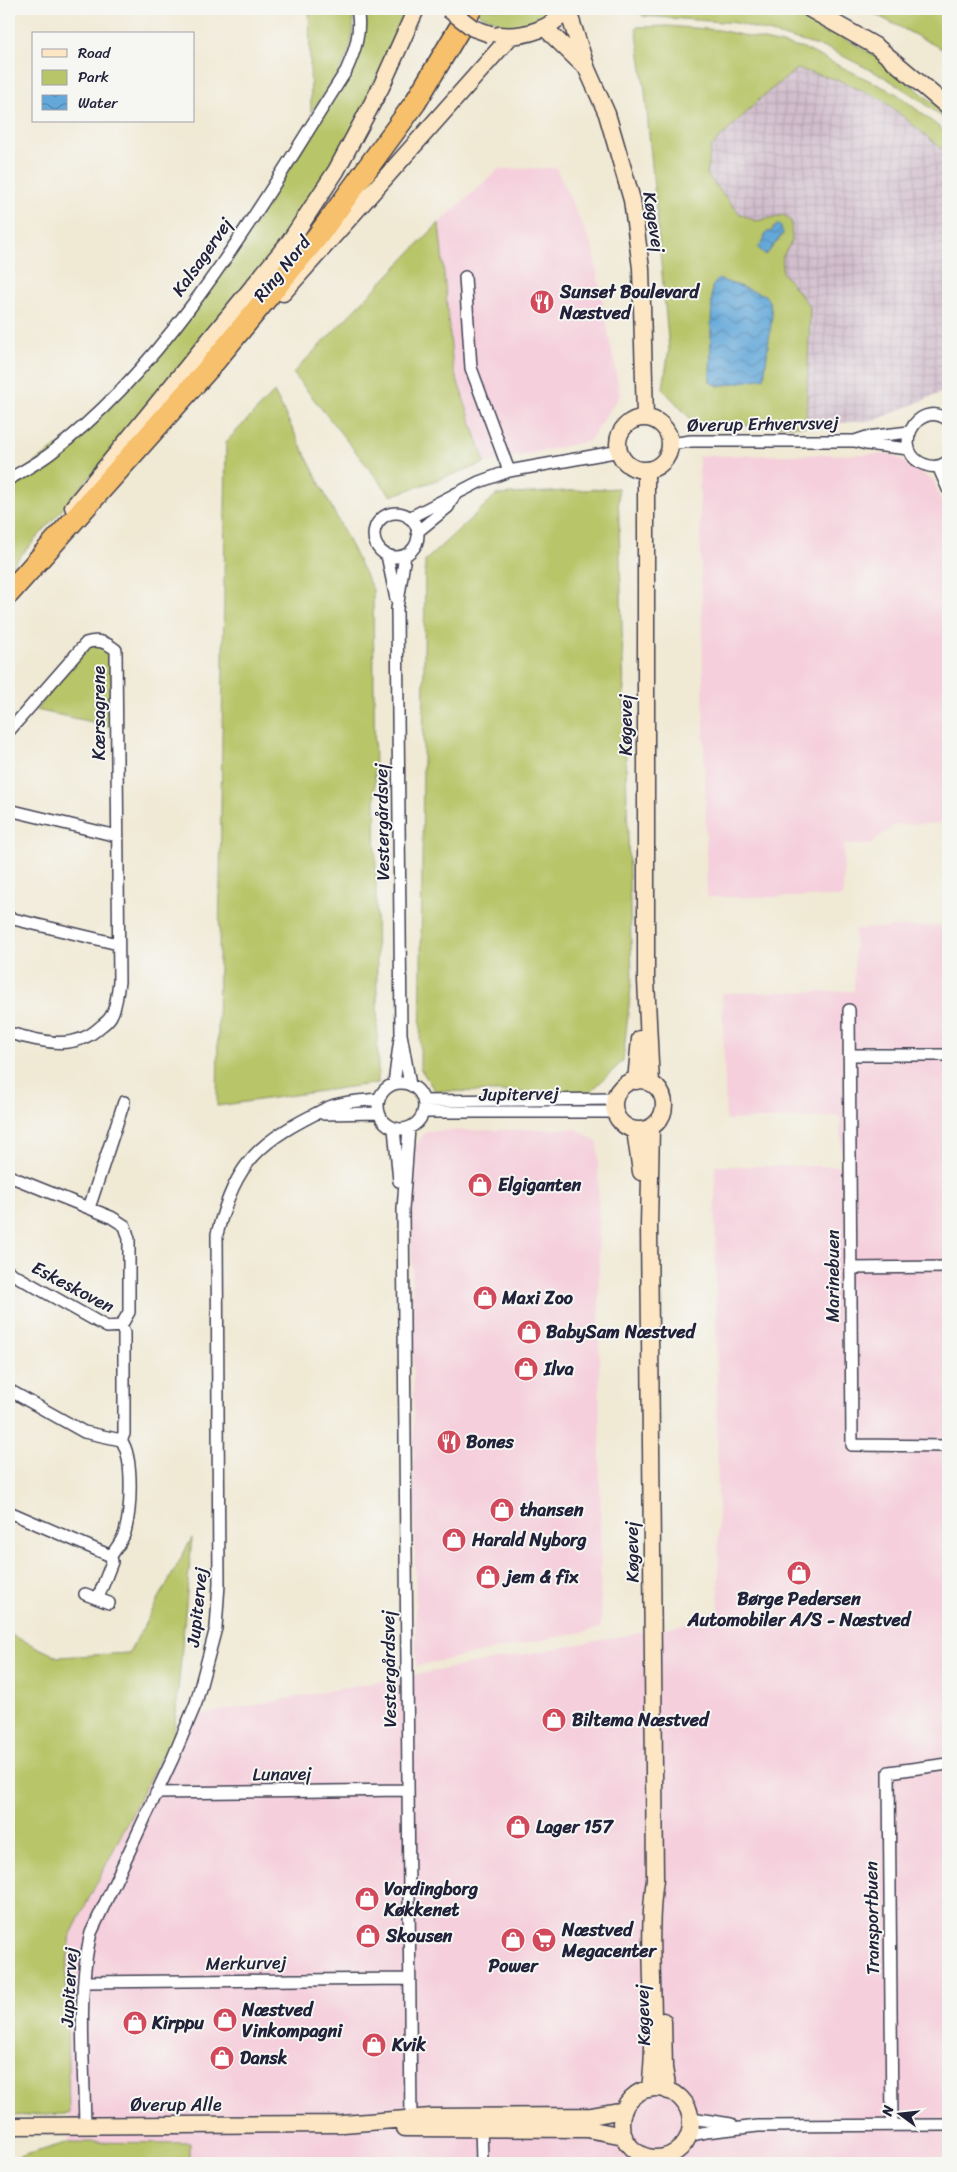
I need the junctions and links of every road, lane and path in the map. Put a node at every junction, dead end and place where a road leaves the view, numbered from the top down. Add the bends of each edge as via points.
1 (357, 9) edge
2 (416, 9) edge
3 (448, 9) edge
4 (463, 9) edge
5 (471, 9) edge
6 (810, 9) edge
7 (568, 10) edge
8 (545, 28) junction
9 (510, 36) junction
10 (586, 69) junction
11 (948, 107) edge
12 (465, 277) dead end
13 (208, 369) junction
14 (645, 418) junction
15 (947, 418) edge
16 (909, 432) junction
17 (855, 441) junction
18 (670, 444) junction
19 (909, 450) junction
20 (620, 451) junction
21 (943, 464) edge
22 (646, 470) junction
23 (509, 472) junction
24 (9, 479) edge
25 (948, 489) edge
26 (454, 494) junction
27 (73, 507) junction
28 (409, 518) junction
29 (417, 532) junction
30 (406, 554) junction
31 (387, 555) junction
32 (9, 579) edge
33 (9, 593) edge
34 (397, 609) junction
35 (9, 732) edge
36 (9, 810) edge
37 (117, 836) junction
38 (9, 918) edge
39 (118, 944) junction
40 (849, 1010) dead end
41 (9, 1034) edge
42 (401, 1034) junction
43 (948, 1055) edge
44 (850, 1056) junction
45 (644, 1082) junction
46 (394, 1084) junction
47 (410, 1085) junction
48 (379, 1099) junction
49 (124, 1102) dead end
50 (615, 1105) junction
51 (423, 1106) junction
52 (320, 1113) junction
53 (379, 1113) junction
54 (394, 1128) junction
55 (409, 1128) junction
56 (643, 1128) junction
57 (9, 1176) edge
58 (89, 1208) junction
59 (403, 1210) junction
60 (948, 1267) edge
61 (851, 1268) junction
62 (9, 1272) edge
63 (121, 1326) junction
64 (9, 1390) edge
65 (121, 1440) junction
66 (948, 1446) edge
67 (9, 1513) edge
68 (111, 1556) junction
69 (85, 1594) dead end
70 (98, 1598) junction
71 (110, 1603) dead end
72 (948, 1764) edge
73 (407, 1790) junction
74 (156, 1793) junction
75 (655, 1879) junction
76 (409, 1979) junction
77 (84, 1982) junction
78 (650, 2089) junction
79 (668, 2091) junction
80 (624, 2110) junction
81 (691, 2118) junction
82 (411, 2123) junction
83 (481, 2123) junction
84 (85, 2125) junction
85 (892, 2125) junction
86 (948, 2125) edge
87 (9, 2126) edge
88 (745, 2126) junction
89 (624, 2136) junction
90 (688, 2136) junction
91 (671, 2159) edge
92 (651, 2160) edge
93 (482, 2163) edge

1 - 24 street, Kalsagervej via 358,38 346,71 228,253 188,308 106,404 49,454
2 - 27 street via 381,87 336,171 290,242
3 - 9 street, bridge via 473,28
4 - 27 highway, Ring Nord via 409,98 311,233 203,364
5 - 13 highway via 415,103 367,172 318,238
6 - 11 street via 876,48
7 - 8 street
7 - 10 street, Køgevej
8 - 9 street
8 - 10 street, Køgevej
9 - 13 street via 228,355
10 - 14 street, Køgevej via 607,114 632,200 640,268
12 - 23 street via 471,368
13 - 33 highway
14 - 18 street via 663,426
14 - 20 street via 635,420 623,430 619,440
15 - 16 street via 928,415 920,418
16 - 17 street, Øverup Erhvervsvej
16 - 19 street
17 - 18 street, Øverup Erhvervsvej via 691,441
17 - 19 street, Øverup Erhvervsvej
18 - 22 street via 663,462
19 - 21 street via 924,465
20 - 22 street via 629,465
20 - 23 street
21 - 25 street
22 - 45 street, Køgevej
23 - 26 street
26 - 28 street
26 - 29 street via 448,507
27 - 32 highway, Ring Nord
28 - 29 street
28 - 31 street via 393,514 378,523 374,538
29 - 30 street via 415,545
30 - 31 street
30 - 34 street, Vestergårdsvej
31 - 34 street, Vestergårdsvej
34 - 42 street, Vestergårdsvej
35 - 37 street, Kærsagrene via 86,643 96,640 116,650
36 - 37 street
37 - 39 street, Kærsagrene
38 - 39 street
39 - 41 street, Kærsagrene via 116,1000 111,1016 95,1032 82,1039 50,1043
40 - 44 street, Marinebuen
42 - 46 street, Vestergårdsvej
42 - 47 street, Vestergårdsvej
43 - 44 street
44 - 61 street, Marinebuen
45 - 50 street via 625,1085
45 - 56 street via 661,1094 663,1109 657,1122
46 - 47 street
46 - 48 street
47 - 51 street via 418,1091
48 - 52 street, Jupitervej via 327,1108
48 - 53 street
49 - 58 street
50 - 51 street, Jupitervej
50 - 56 street via 620,1122
51 - 55 street via 420,1119
52 - 53 street, Jupitervej
52 - 74 street, Jupitervej via 301,1120 270,1140 251,1158 224,1207 217,1234 219,1584 216,1628 196,1703
53 - 54 street
54 - 55 street
54 - 59 street, Vestergårdsvej
55 - 59 street, Vestergårdsvej
56 - 75 street, Køgevej via 649,1226
57 - 58 street, Eskeskoven
58 - 63 street, Eskeskoven via 120,1222 128,1232 129,1312
59 - 73 street, Vestergårdsvej
60 - 61 street
61 - 66 street, Marinebuen via 852,1445
62 - 63 street, Eskeskoven via 107,1327
63 - 65 street, Eskeskoven via 124,1333 124,1434
64 - 65 street via 84,1432
65 - 68 street, Eskeskoven via 128,1455 129,1517 124,1535
67 - 68 street
68 - 70 street, Eskeskoven via 112,1562
69 - 70 street
70 - 71 street
72 - 85 street, Transportbuen via 888,1772
73 - 74 street, Lunavej
73 - 76 street, Vestergårdsvej
74 - 77 street, Jupitervej via 90,1933
75 - 78 street, Køgevej
75 - 79 street, Køgevej via 664,2068
76 - 77 street, Merkurvej
76 - 82 street, Vestergårdsvej
77 - 84 street, Jupitervej
78 - 79 street
78 - 80 street via 632,2098
79 - 81 street via 686,2105
80 - 83 street, Øverup Alle via 591,2116
80 - 89 street
81 - 88 street
81 - 90 street
82 - 83 street, Øverup Alle
82 - 84 street, Øverup Alle
83 - 89 street, Øverup Alle via 587,2129
83 - 93 street
84 - 87 street, Øverup Alle
85 - 86 street
85 - 88 street
88 - 90 street
89 - 92 street via 634,2150
90 - 91 street
91 - 92 street

